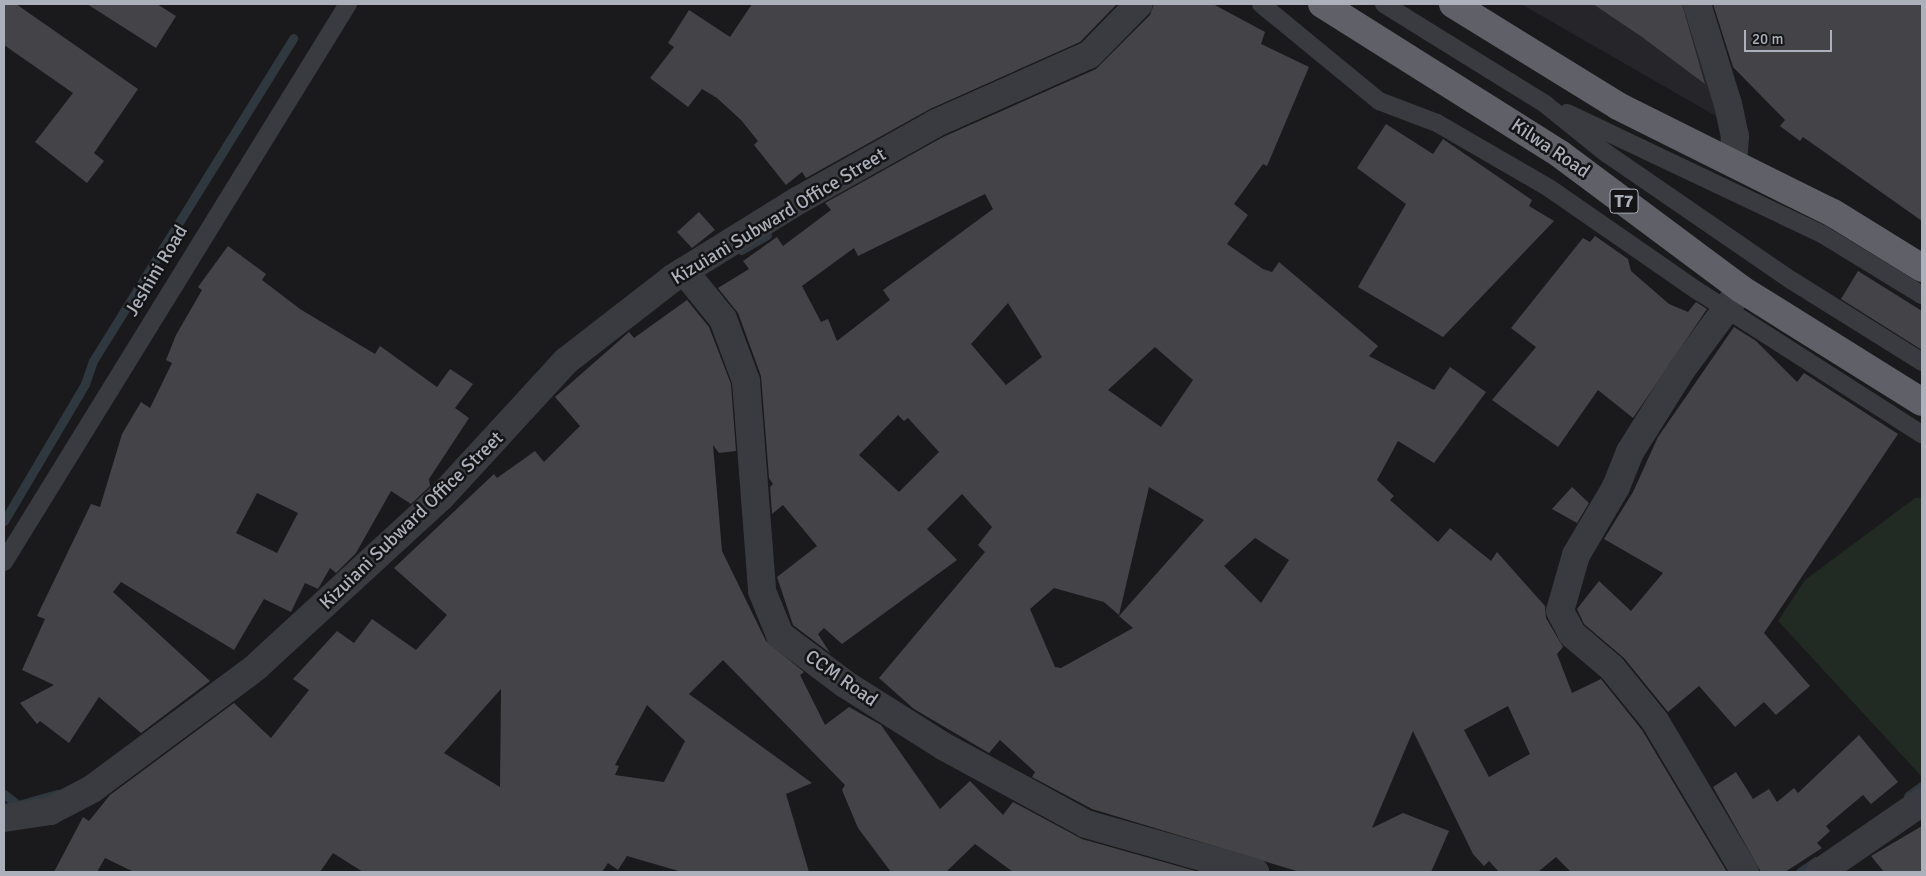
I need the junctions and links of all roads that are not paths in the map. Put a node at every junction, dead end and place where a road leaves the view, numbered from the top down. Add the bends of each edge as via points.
1 (348, 4) edge
2 (1139, 4) edge
3 (1261, 4) edge
4 (1322, 4) edge
5 (1384, 4) edge
6 (1453, 4) edge
7 (1697, 4) edge
8 (1545, 104) junction
9 (1733, 163) junction
10 (1922, 268) edge
11 (684, 271) junction
12 (1922, 295) edge
13 (1735, 299) junction
14 (1922, 362) edge
15 (1922, 402) edge
16 (1922, 434) edge
17 (4, 562) edge
18 (1922, 802) edge
19 (4, 818) edge
20 (1255, 872) edge
21 (1746, 872) edge
22 (1820, 872) edge

1 - 17 lane, Jeshini Road
2 - 11 street, Kizuiani Subward Office Street via 1089,55 936,123
3 - 13 lane via 1379,101 1437,123
4 - 13 highway, Kilwa Road / T7 via 1560,154
5 - 8 lane
6 - 9 highway via 1618,106
7 - 9 street via 1728,104 1735,136
8 - 12 lane via 1822,234
8 - 14 lane via 1606,153 1783,275
9 - 10 highway via 1833,213
11 - 19 street, Kizuiani Subward Office Street via 566,361 441,497 256,667 92,789 50,811
11 - 20 street, CCM Road via 723,319 746,381 762,591 780,635 845,684 944,746 1086,824
13 - 15 highway, Kilwa Road / T7
13 - 16 lane
13 - 21 street via 1682,369 1630,452 1616,487 1576,555 1560,611 1572,634 1612,668 1656,721
18 - 22 street

